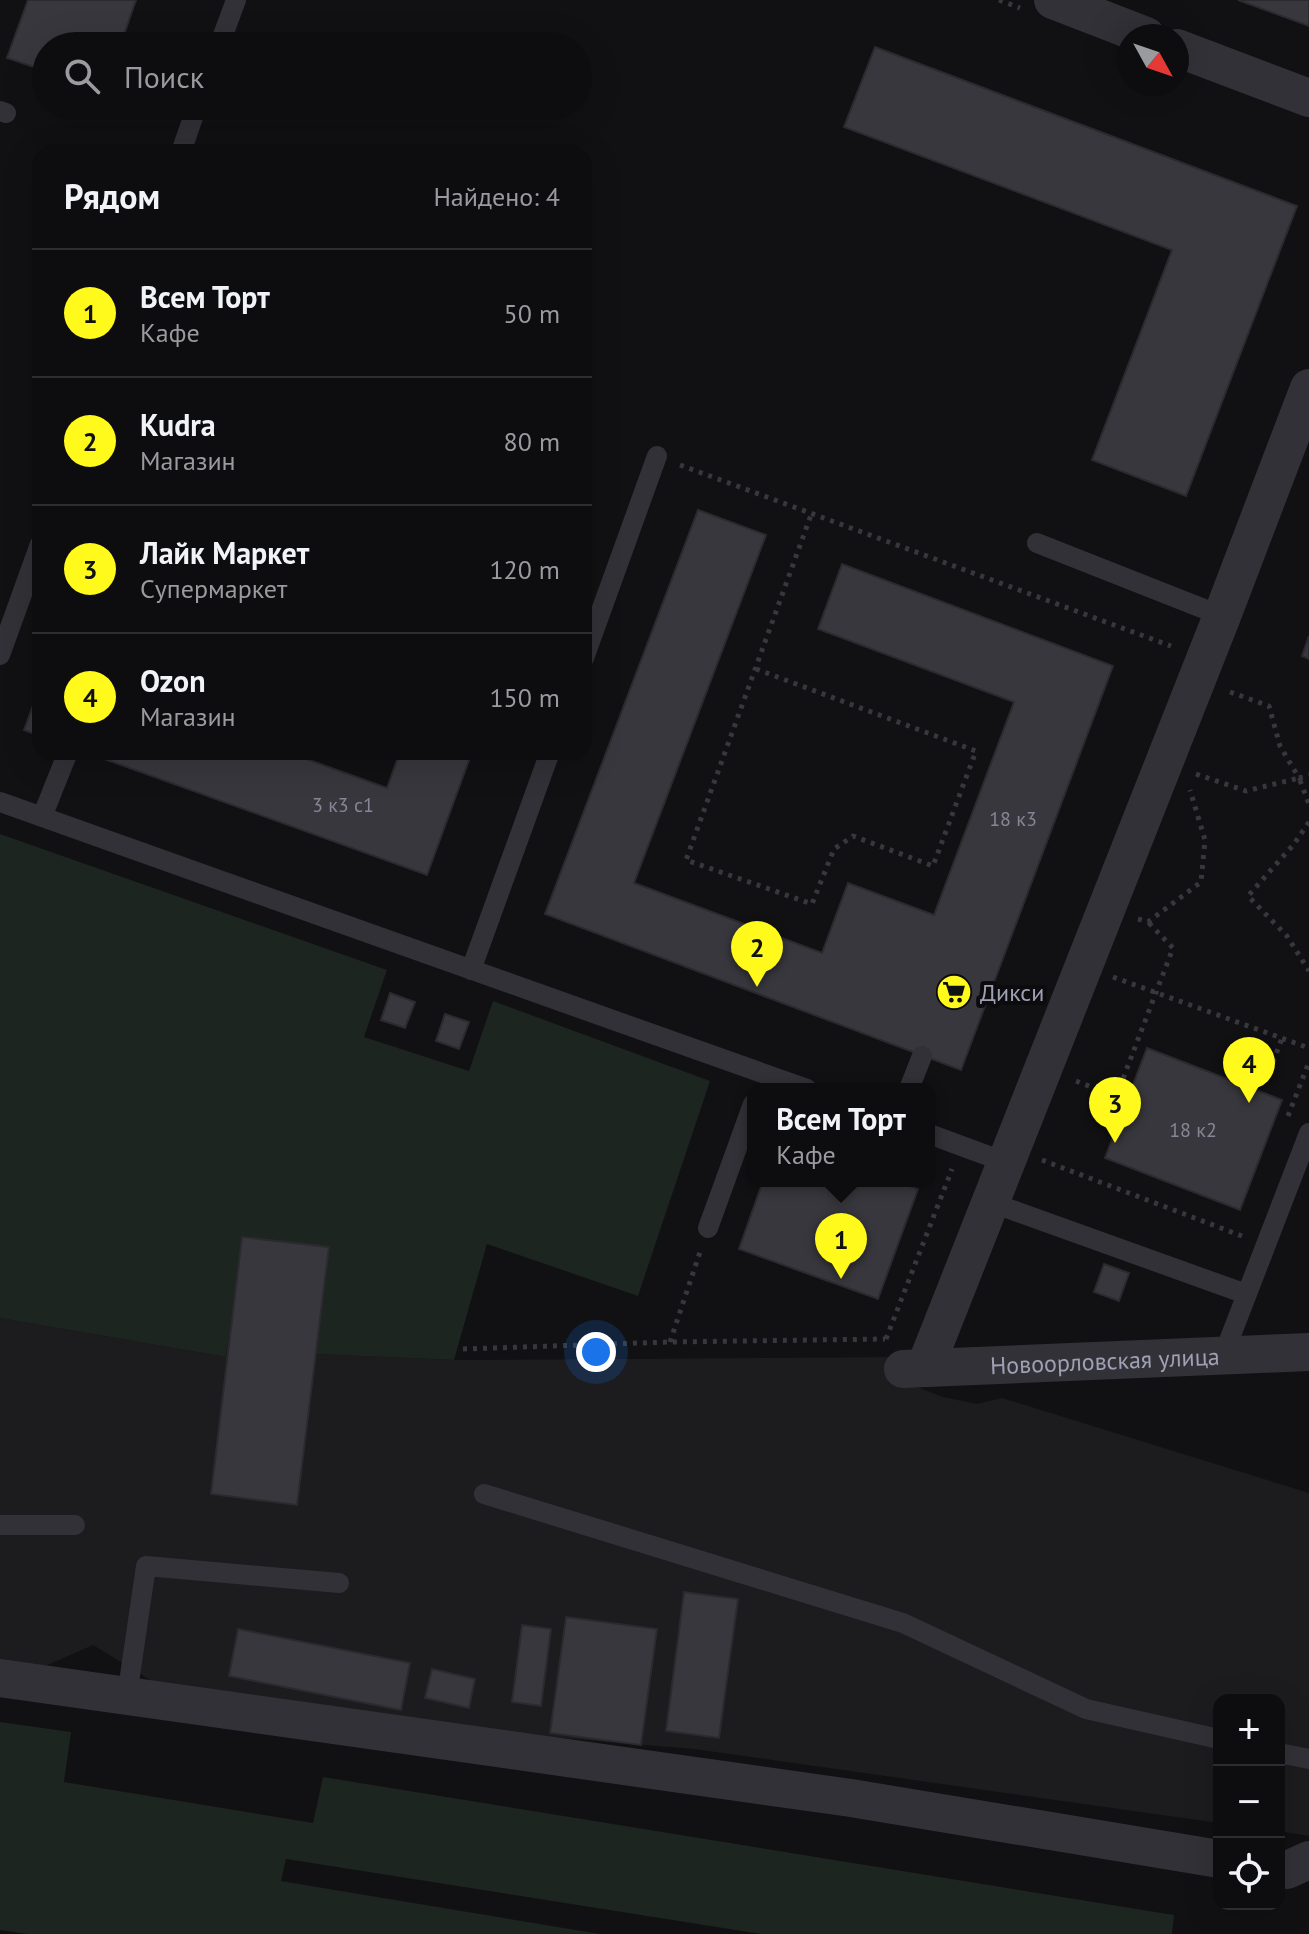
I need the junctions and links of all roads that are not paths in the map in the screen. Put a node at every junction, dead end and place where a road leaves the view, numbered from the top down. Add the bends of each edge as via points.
1 (236, 0) edge
2 (1053, 0) edge
3 (1117, 25) edge
4 (224, 32) edge
5 (1189, 53) edge
6 (1309, 98) edge
7 (192, 120) edge
8 (184, 144) edge
9 (1309, 388) edge
10 (657, 456) road end
11 (1037, 543) dead end
12 (32, 566) edge
13 (1222, 616) junction
14 (592, 636) edge
15 (0, 655) edge
16 (65, 760) edge
17 (547, 760) edge
18 (0, 802) edge
19 (42, 817) junction
20 (471, 970) junction
21 (922, 1056) dead end
22 (761, 1081) edge
23 (911, 1083) edge
24 (747, 1121) edge
25 (1309, 1133) edge
26 (935, 1136) edge
27 (1020, 1159) junction
28 (990, 1202) junction
29 (708, 1228) road end
30 (1246, 1294) junction
31 (1309, 1352) edge
32 (1223, 1356) junction
33 (484, 1494) dead end
34 (0, 1525) edge
35 (75, 1525) dead end
36 (339, 1583) dead end
37 (0, 1678) edge
38 (127, 1696) junction
39 (1213, 1738) edge
40 (1285, 1754) edge
41 (1309, 1759) edge
42 (1213, 1858) edge

1 - 4 lane
2 - 3 street
5 - 6 street
7 - 8 lane
9 - 13 street
10 - 14 lane
11 - 13 lane
12 - 15 lane
13 - 27 street
16 - 19 lane
17 - 20 lane
18 - 19 lane
19 - 20 lane
20 - 22 lane
21 - 23 lane
24 - 29 lane
25 - 30 lane
26 - 27 lane
27 - 28 street
28 - 30 lane
28 - 32 street, Новоорловская улица via 912,1354
30 - 32 lane
31 - 32 street, Новоорловская улица
33 - 39 lane via 903,1623 1086,1709
34 - 35 lane
36 - 38 lane via 146,1566
37 - 38 street
38 - 42 street via 851,1798
40 - 41 lane

